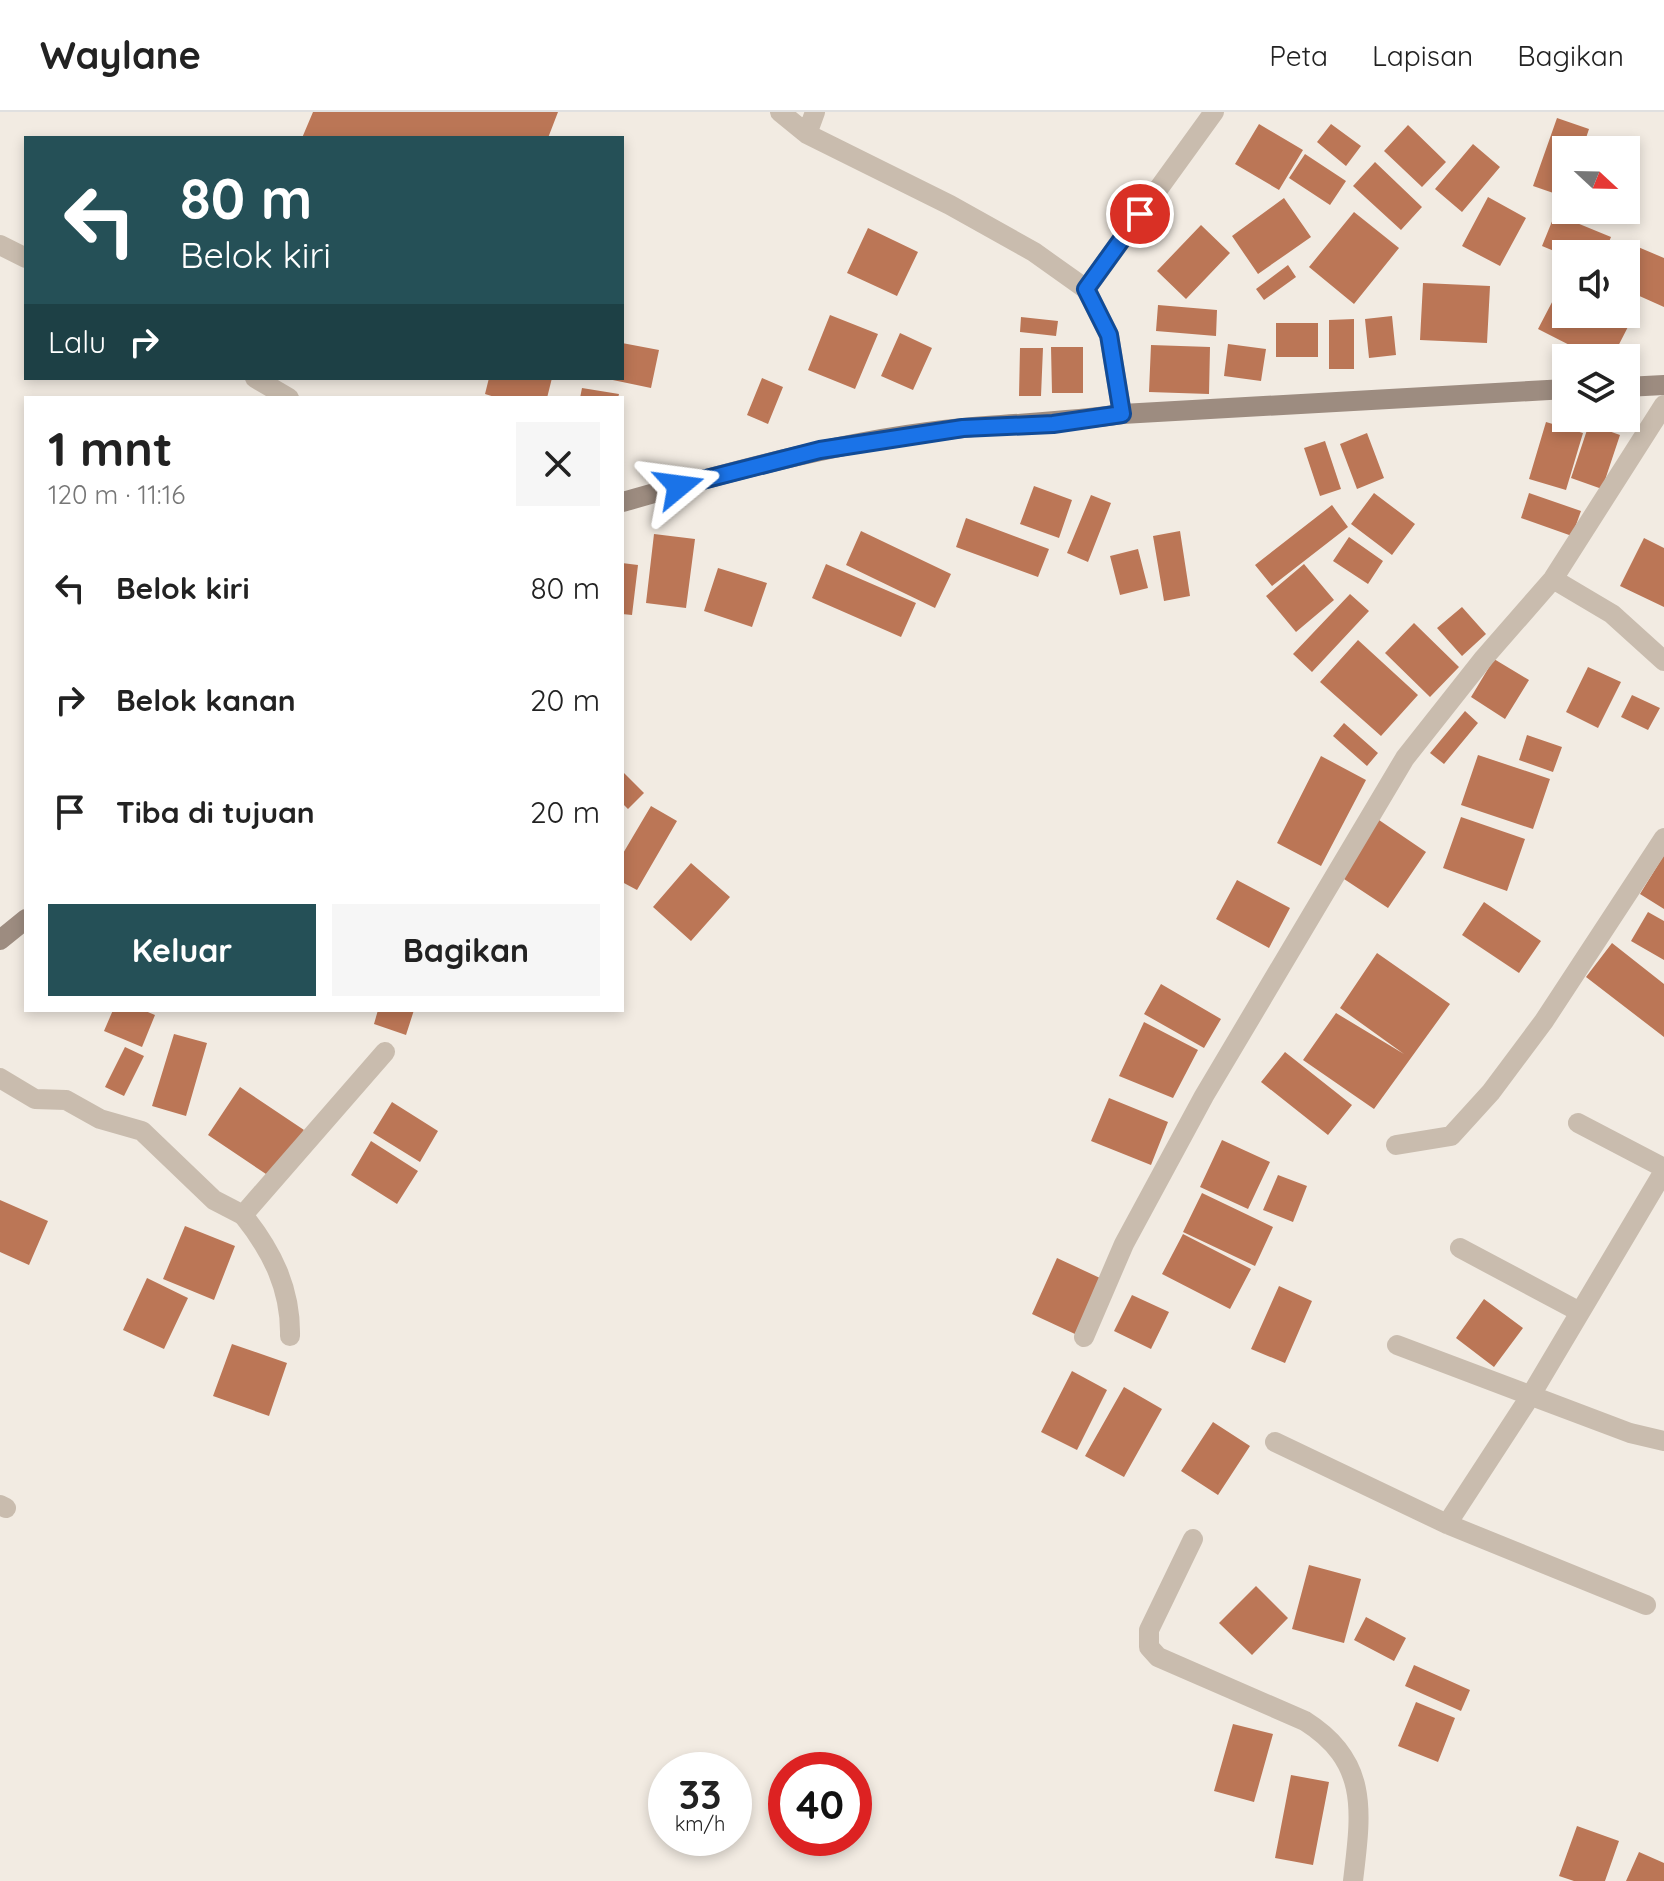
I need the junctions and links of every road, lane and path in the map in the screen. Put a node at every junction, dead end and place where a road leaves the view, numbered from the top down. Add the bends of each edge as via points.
1 (780, 112) edge
2 (815, 112) edge
3 (1214, 112) edge
4 (807, 134) junction
5 (0, 245) edge
6 (24, 257) edge
7 (1086, 289) junction
8 (258, 380) edge
9 (1664, 385) edge
10 (1640, 386) edge
11 (1552, 390) edge
12 (286, 396) edge
13 (1664, 405) edge
14 (1122, 414) junction
15 (624, 501) edge
16 (1553, 579) junction
17 (1664, 661) edge
18 (1664, 838) edge
19 (24, 921) edge
20 (0, 940) edge
21 (385, 1052) dead end
22 (0, 1078) edge
23 (1578, 1123) dead end
24 (1396, 1145) dead end
25 (1664, 1169) edge
26 (243, 1215) junction
27 (1460, 1248) dead end
28 (1580, 1312) junction
29 (290, 1336) dead end
30 (1084, 1337) dead end
31 (1397, 1345) dead end
32 (1531, 1395) junction
33 (1664, 1441) edge
34 (1275, 1442) dead end
35 (1447, 1524) junction
36 (1193, 1539) dead end
37 (1646, 1605) dead end
38 (1353, 1881) edge

1 - 4 street
2 - 4 street
3 - 7 street
4 - 7 street via 950,205 1034,252
5 - 6 street
7 - 14 street via 1109,335
8 - 12 street
9 - 10 street
11 - 14 street
13 - 16 street
14 - 15 street via 963,428 820,450
16 - 17 street via 1612,614
16 - 30 street via 1397,770 1204,1096 1124,1244
18 - 24 street via 1491,1092 1451,1136
19 - 20 street
21 - 26 street
22 - 26 street via 35,1099 66,1100 100,1119 142,1131 214,1200
23 - 25 street
25 - 28 street
26 - 29 street via 266,1244 284,1286
27 - 28 street
28 - 32 street
31 - 32 street
32 - 33 street
32 - 35 street
34 - 35 street
35 - 37 street
36 - 38 street via 1149,1630 1149,1647 1158,1657 1305,1721 1344,1756 1354,1775 1358,1805

